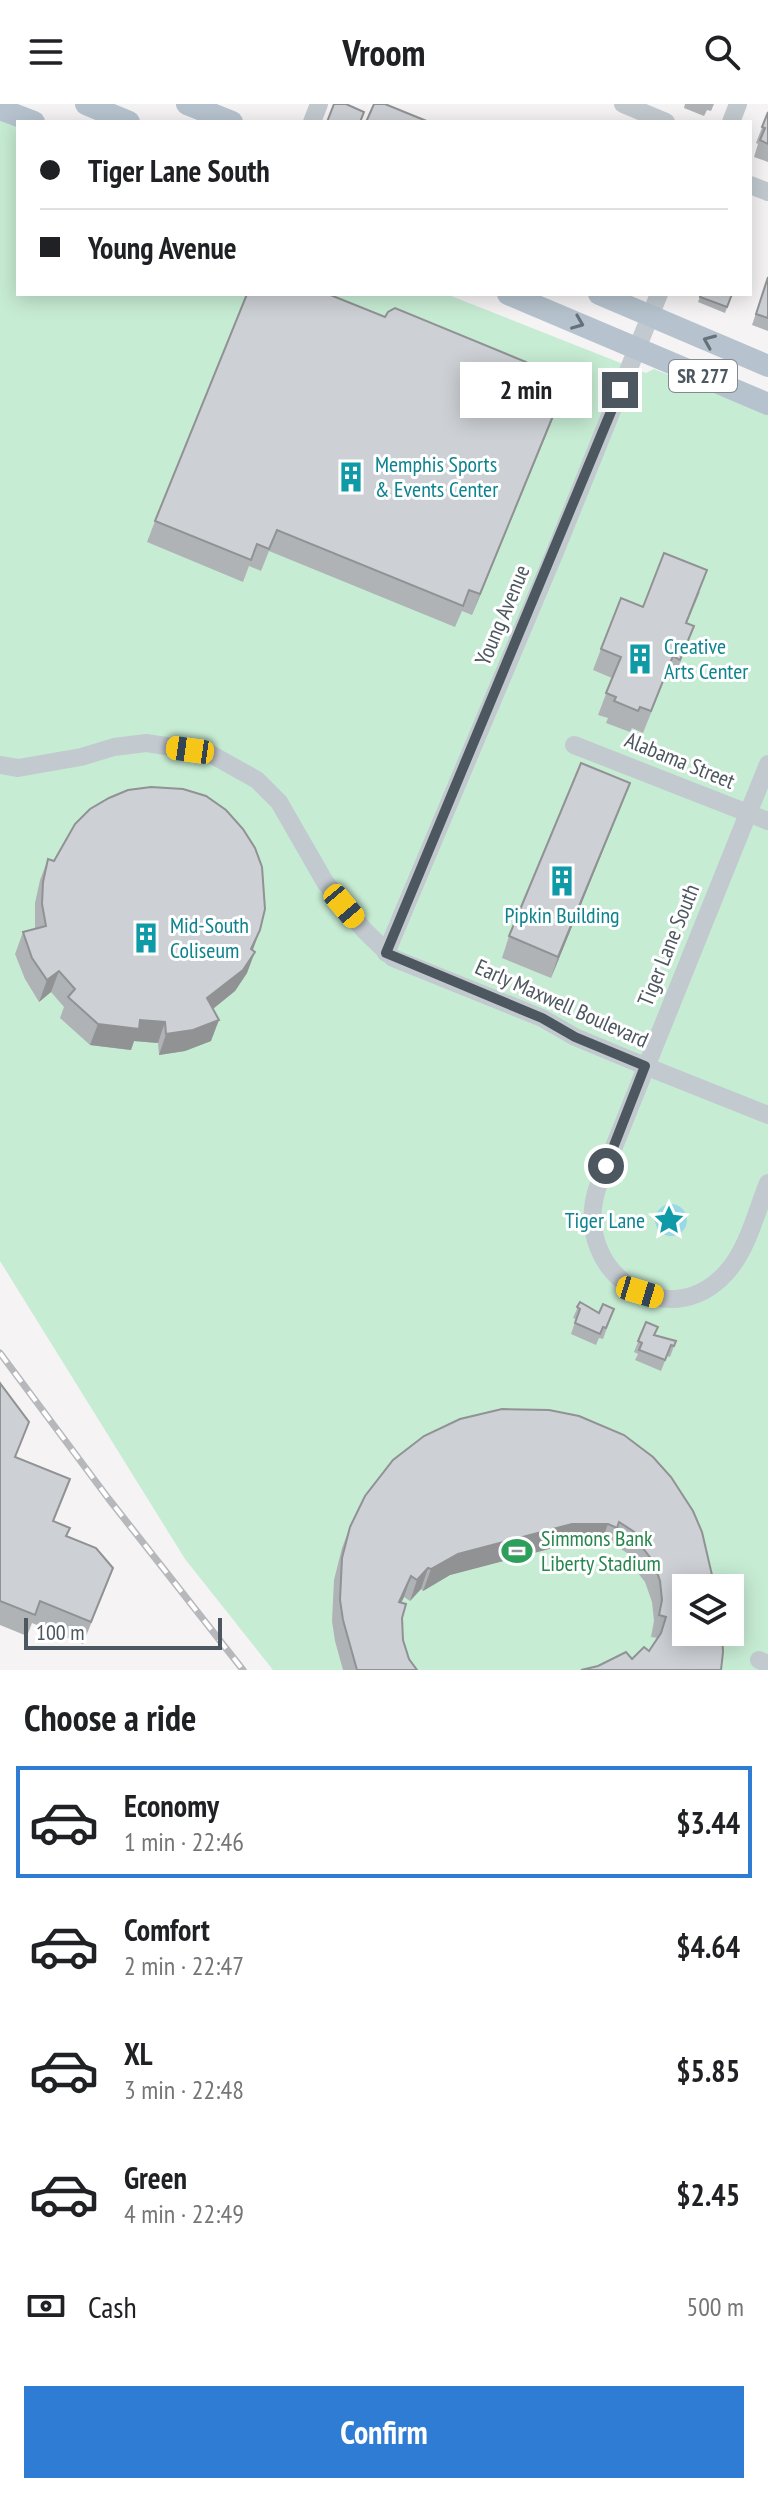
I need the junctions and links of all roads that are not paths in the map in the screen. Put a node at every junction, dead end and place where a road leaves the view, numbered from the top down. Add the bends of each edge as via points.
1 (86, 104) edge
2 (187, 104) edge
3 (623, 104) edge
4 (0, 109) edge
5 (29, 120) edge
6 (124, 120) edge
7 (227, 120) edge
8 (661, 120) edge
9 (510, 296) edge
10 (604, 296) edge
11 (658, 296) edge
12 (650, 316) junction
13 (638, 347) junction
14 (768, 366) edge
15 (768, 404) edge
16 (574, 745) dead end
17 (768, 764) edge
18 (0, 765) edge
19 (748, 813) junction
20 (768, 821) edge
21 (386, 953) junction
22 (645, 1066) junction
23 (768, 1115) edge
24 (768, 1183) edge

1 - 6 main road
2 - 7 main road
3 - 8 street
4 - 5 main road
9 -> 13 main road, SR 277
10 - 12 main road, SR 277
11 - 12 street, Young Avenue
12 - 13 street, Young Avenue
14 -> 12 main road, SR 277
13 - 15 main road, SR 277
13 - 21 street, Young Avenue
16 - 19 street, Alabama Street
17 - 19 street, Tiger Lane South
18 - 21 street, Early Maxwell Boulevard via 18,768 146,743 207,752 257,780 279,802 325,882
19 - 20 street, Alabama Street
19 - 22 street, Tiger Lane South
21 - 22 street, Early Maxwell Boulevard
22 - 23 street, Early Maxwell Boulevard
22 - 24 street, Tiger Lane South via 597,1189 591,1219 597,1250 614,1275 640,1292 670,1298 700,1291 726,1273

